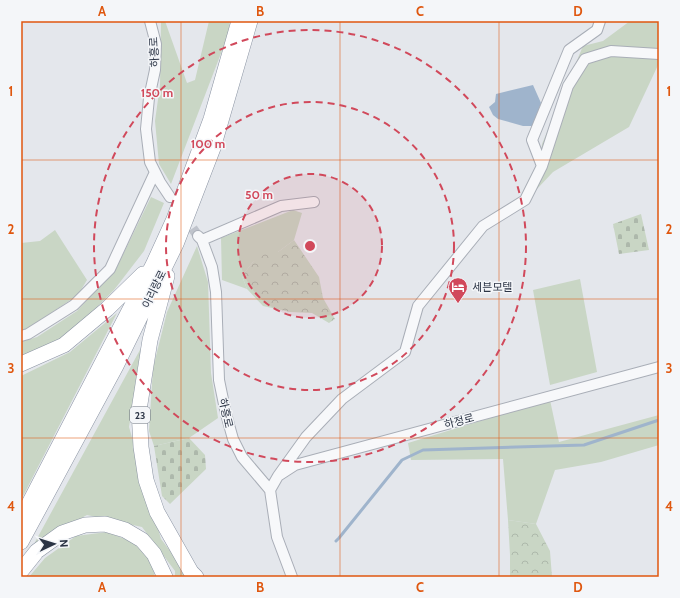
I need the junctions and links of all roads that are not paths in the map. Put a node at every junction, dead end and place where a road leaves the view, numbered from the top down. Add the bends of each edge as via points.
1 (150, 21) edge
2 (239, 21) edge
3 (250, 21) edge
4 (600, 21) edge
5 (659, 54) edge
6 (542, 166) junction
7 (155, 172) junction
8 (170, 197) dead end
9 (314, 202) dead end
10 (176, 244) junction
11 (153, 265) junction
12 (21, 336) edge
13 (21, 364) edge
14 (659, 367) edge
15 (278, 476) junction
16 (270, 490) junction
17 (21, 519) edge
18 (21, 542) edge
19 (21, 571) edge
20 (165, 577) edge
21 (196, 577) edge
22 (292, 577) edge

1 - 7 street, 하흥로 via 156,44 155,70 146,129 150,162
2 - 11 highway, 아리랑로 via 211,119 174,219
3 - 10 highway, 아리랑로 / 23 via 213,148
4 - 6 street via 597,30 569,50 532,140
5 - 6 street via 611,51 585,59 568,86
6 - 15 street via 525,200 483,226 418,306 405,352 342,399 306,437
7 - 8 street, 하흥로
7 - 12 street via 110,269 74,305
9 - 16 street, 하흥로 via 281,206 200,238 213,273 219,380 231,433 242,457
10 - 18 highway, 아리랑로 via 116,366
10 - 21 highway, 23 via 150,340 139,410 141,447 146,480 157,512
11 - 13 highway via 64,345
11 - 17 highway, 아리랑로
14 - 15 street, 하정로 via 296,465
15 - 16 street, 하정로
16 - 22 street via 277,537
19 - 20 highway via 37,551 62,532 85,525 105,524 125,530 142,540 154,554

